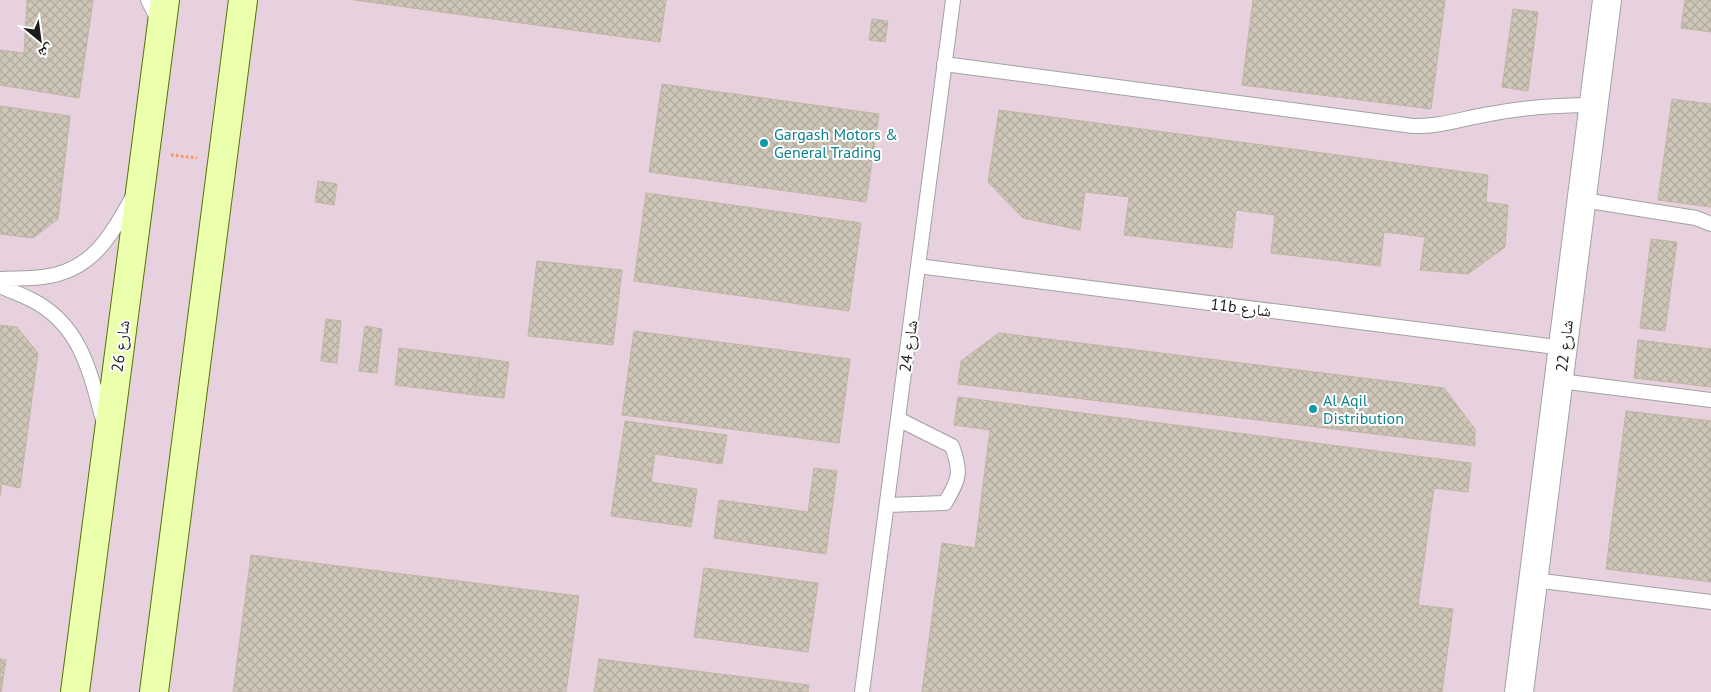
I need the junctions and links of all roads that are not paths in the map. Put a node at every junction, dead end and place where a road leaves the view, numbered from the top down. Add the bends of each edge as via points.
1 (148, 0) edge
2 (243, 0) edge
3 (952, 0) edge
4 (1607, 0) edge
5 (163, 13) edge
6 (944, 64) junction
7 (1594, 105) junction
8 (142, 180) junction
9 (1583, 200) junction
10 (1711, 224) edge
11 (918, 266) junction
12 (0, 279) edge
13 (0, 286) edge
14 (1564, 348) junction
15 (1560, 381) junction
16 (1711, 400) edge
17 (898, 419) junction
18 (107, 434) junction
19 (887, 505) junction
20 (1534, 580) junction
21 (1711, 602) edge
22 (75, 692) edge
23 (154, 692) edge
24 (862, 692) edge
25 (1520, 692) edge

1 - 5 lane
2 - 23 main road
3 - 6 lane, شارع 24
4 - 7 street, شارع 22
5 - 8 main road, شارع 26
6 - 7 lane via 1413,126 1439,125 1518,109
6 - 11 lane, شارع 24
7 - 9 street, شارع 22
8 - 12 lane via 107,241 79,265 44,277
8 - 18 main road, شارع 26
9 - 10 lane via 1696,218
9 - 14 street, شارع 22
11 - 14 lane, 11b شارع
11 - 17 lane, شارع 24
13 - 18 lane via 47,309 71,334 88,364
14 - 15 street, شارع 22
15 - 16 lane
15 - 20 street, شارع 22
17 - 19 lane, شارع 24
17 - 19 lane via 952,446 959,463 957,484 945,503
18 - 22 main road, شارع 26
19 - 24 lane, شارع 24
20 - 21 lane
20 - 25 street, شارع 22

